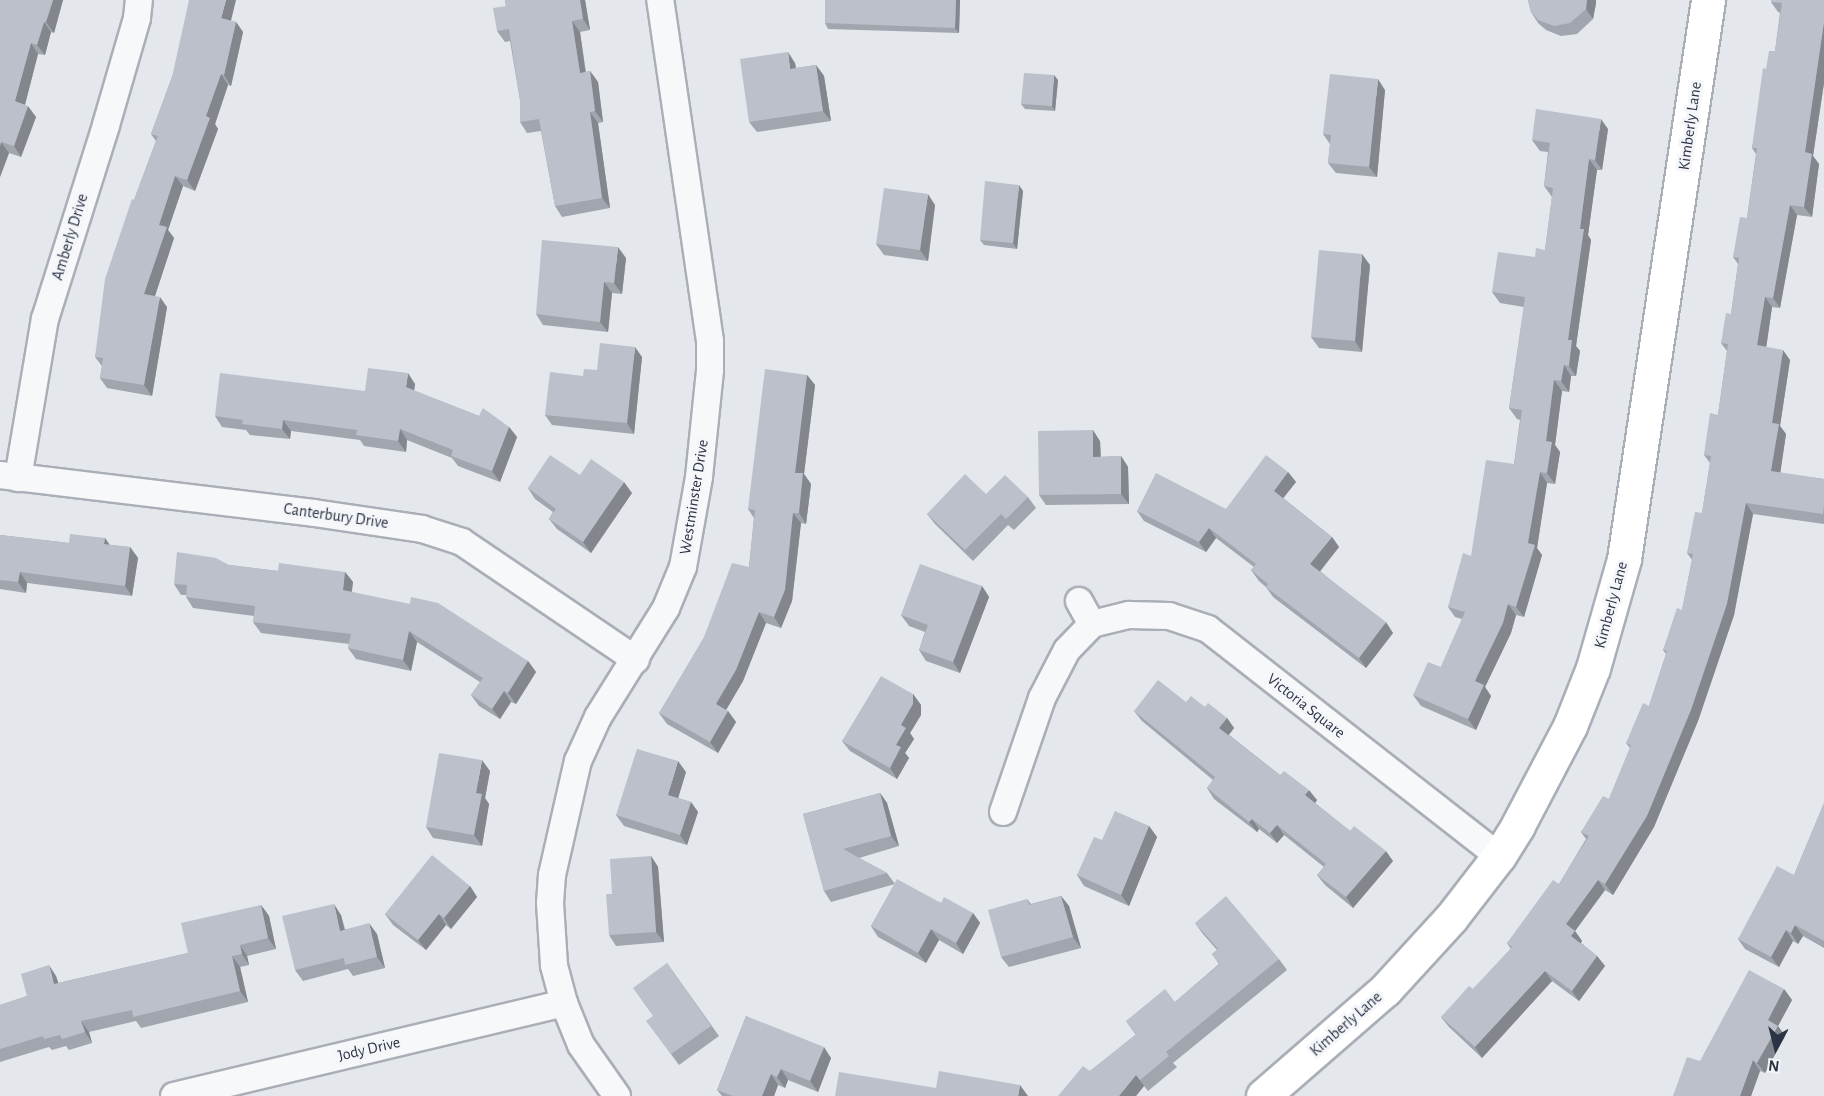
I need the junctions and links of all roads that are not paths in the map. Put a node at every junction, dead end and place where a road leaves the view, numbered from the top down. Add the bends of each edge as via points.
1 (139, 0) edge
2 (660, 0) edge
3 (1708, 0) edge
4 (9, 476) edge
5 (1079, 601) dead end
6 (1092, 624) junction
7 (636, 660) junction
8 (1003, 812) dead end
9 (1499, 856) junction
10 (564, 1003) junction
11 (174, 1096) edge
12 (617, 1096) edge
13 (1263, 1096) edge

1 - 4 street, Amberly Drive via 106,125 45,319
2 - 7 street, Westminster Drive via 710,341 710,370 692,525 682,567 666,608
3 - 9 street, Kimberly Lane via 1624,559 1593,668 1570,726
4 - 7 street, Canterbury Drive via 422,529 462,542
5 - 6 street
6 - 8 street via 1057,666
6 - 9 street, Victoria Square via 1130,615 1169,616 1208,629
7 - 10 street, Westminster Drive via 598,717 578,761 568,797 550,903 554,965
9 - 13 street, Kimberly Lane via 1451,918 1384,990
10 - 11 street, Jody Drive
10 - 12 street, Westminster Drive via 581,1045

